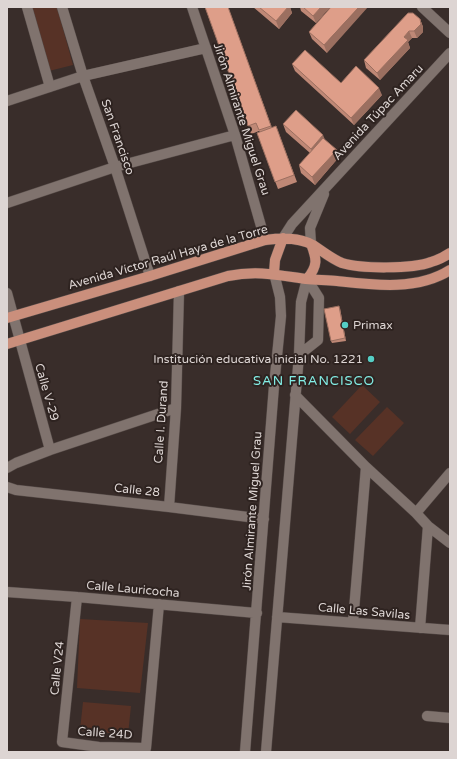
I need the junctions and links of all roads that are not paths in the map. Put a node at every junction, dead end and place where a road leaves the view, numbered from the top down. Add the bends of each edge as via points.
1 (27, 7) edge
2 (62, 7) edge
3 (192, 7) edge
4 (422, 7) edge
5 (450, 33) edge
6 (206, 48) junction
7 (450, 53) edge
8 (83, 76) junction
9 (50, 87) junction
10 (7, 101) edge
11 (235, 135) junction
12 (115, 167) junction
13 (326, 188) junction
14 (7, 203) edge
15 (283, 238) junction
16 (265, 240) junction
17 (311, 244) junction
18 (450, 253) edge
19 (450, 270) edge
20 (274, 273) junction
21 (150, 276) junction
22 (307, 279) junction
23 (179, 291) junction
24 (7, 293) edge
25 (10, 316) edge
26 (19, 340) junction
27 (7, 344) edge
28 (299, 355) junction
29 (295, 395) junction
30 (176, 408) junction
31 (50, 450) junction
32 (366, 467) junction
33 (7, 468) edge
34 (450, 473) edge
35 (7, 487) edge
36 (169, 507) junction
37 (416, 513) junction
38 (264, 519) junction
39 (428, 526) junction
40 (450, 543) edge
41 (7, 592) edge
42 (77, 597) junction
43 (159, 604) junction
44 (257, 613) junction
45 (276, 617) junction
46 (353, 622) junction
47 (420, 628) junction
48 (450, 630) edge
49 (427, 716) dead end
50 (450, 718) edge
51 (62, 742) joint
52 (99, 749) edge
53 (245, 752) edge
54 (266, 752) edge

1 - 9 street
2 - 8 street, San Francisco
3 - 6 street, Jirón Almirante Miguel Grau
4 - 5 street
6 - 8 street
6 - 11 street, Jirón Almirante Miguel Grau
7 - 13 street, Avenida Túpac Amaru
8 - 9 street
8 - 12 street, San Francisco
9 - 10 street
11 - 12 street
11 - 16 street, Jirón Almirante Miguel Grau
12 - 14 street
12 - 21 street, San Francisco
13 - 15 street, Avenida Túpac Amaru via 292,224
13 - 17 street, Avenida Túpac Amaru via 310,228
15 - 16 main road, Avenida Víctor Raúl Haya de la Torre
15 - 17 main road, Avenida Víctor Raúl Haya de la Torre
15 - 20 main road via 275,260
16 - 21 main road, Avenida Víctor Raúl Haya de la Torre
17 - 18 main road, Avenida Víctor Raúl Haya de la Torre via 342,262 357,265 414,266 430,263
17 - 22 main road via 316,264
19 - 22 main road via 424,281 388,286
20 - 22 main road
20 - 23 main road via 241,273
20 - 38 street, Jirón Almirante Miguel Grau via 280,297 281,316
21 - 25 main road, Avenida Víctor Raúl Haya de la Torre
22 - 28 street via 301,302
22 - 28 street via 319,298 318,340
23 - 26 main road
23 - 30 street, Calle I. Durand
24 - 25 street, Calle V-29
25 - 26 street, Calle V-29
26 - 27 main road
26 - 31 street, Calle V-29
28 - 29 street
29 - 32 street
29 - 45 street
30 - 31 street
30 - 36 street, Calle I. Durand
31 - 33 street
32 - 37 street
32 - 46 street
34 - 37 street
35 - 36 street, Calle 28
36 - 38 street, Calle 28
37 - 39 street
38 - 44 street, Jirón Almirante Miguel Grau
39 - 40 street
39 - 47 street
41 - 42 street, Calle Lauricocha
42 - 43 street, Calle Lauricocha
42 - 51 street, Calle V24
43 - 44 street, Calle Lauricocha
43 - 52 street, Calle 24D via 146,748
44 - 53 street, Jirón Almirante Miguel Grau
45 - 46 street, Calle Las Savilas
45 - 54 street
46 - 47 street, Calle Las Savilas
47 - 48 street, Calle Las Savilas
49 - 50 street
51 - 52 street, Calle 24D

